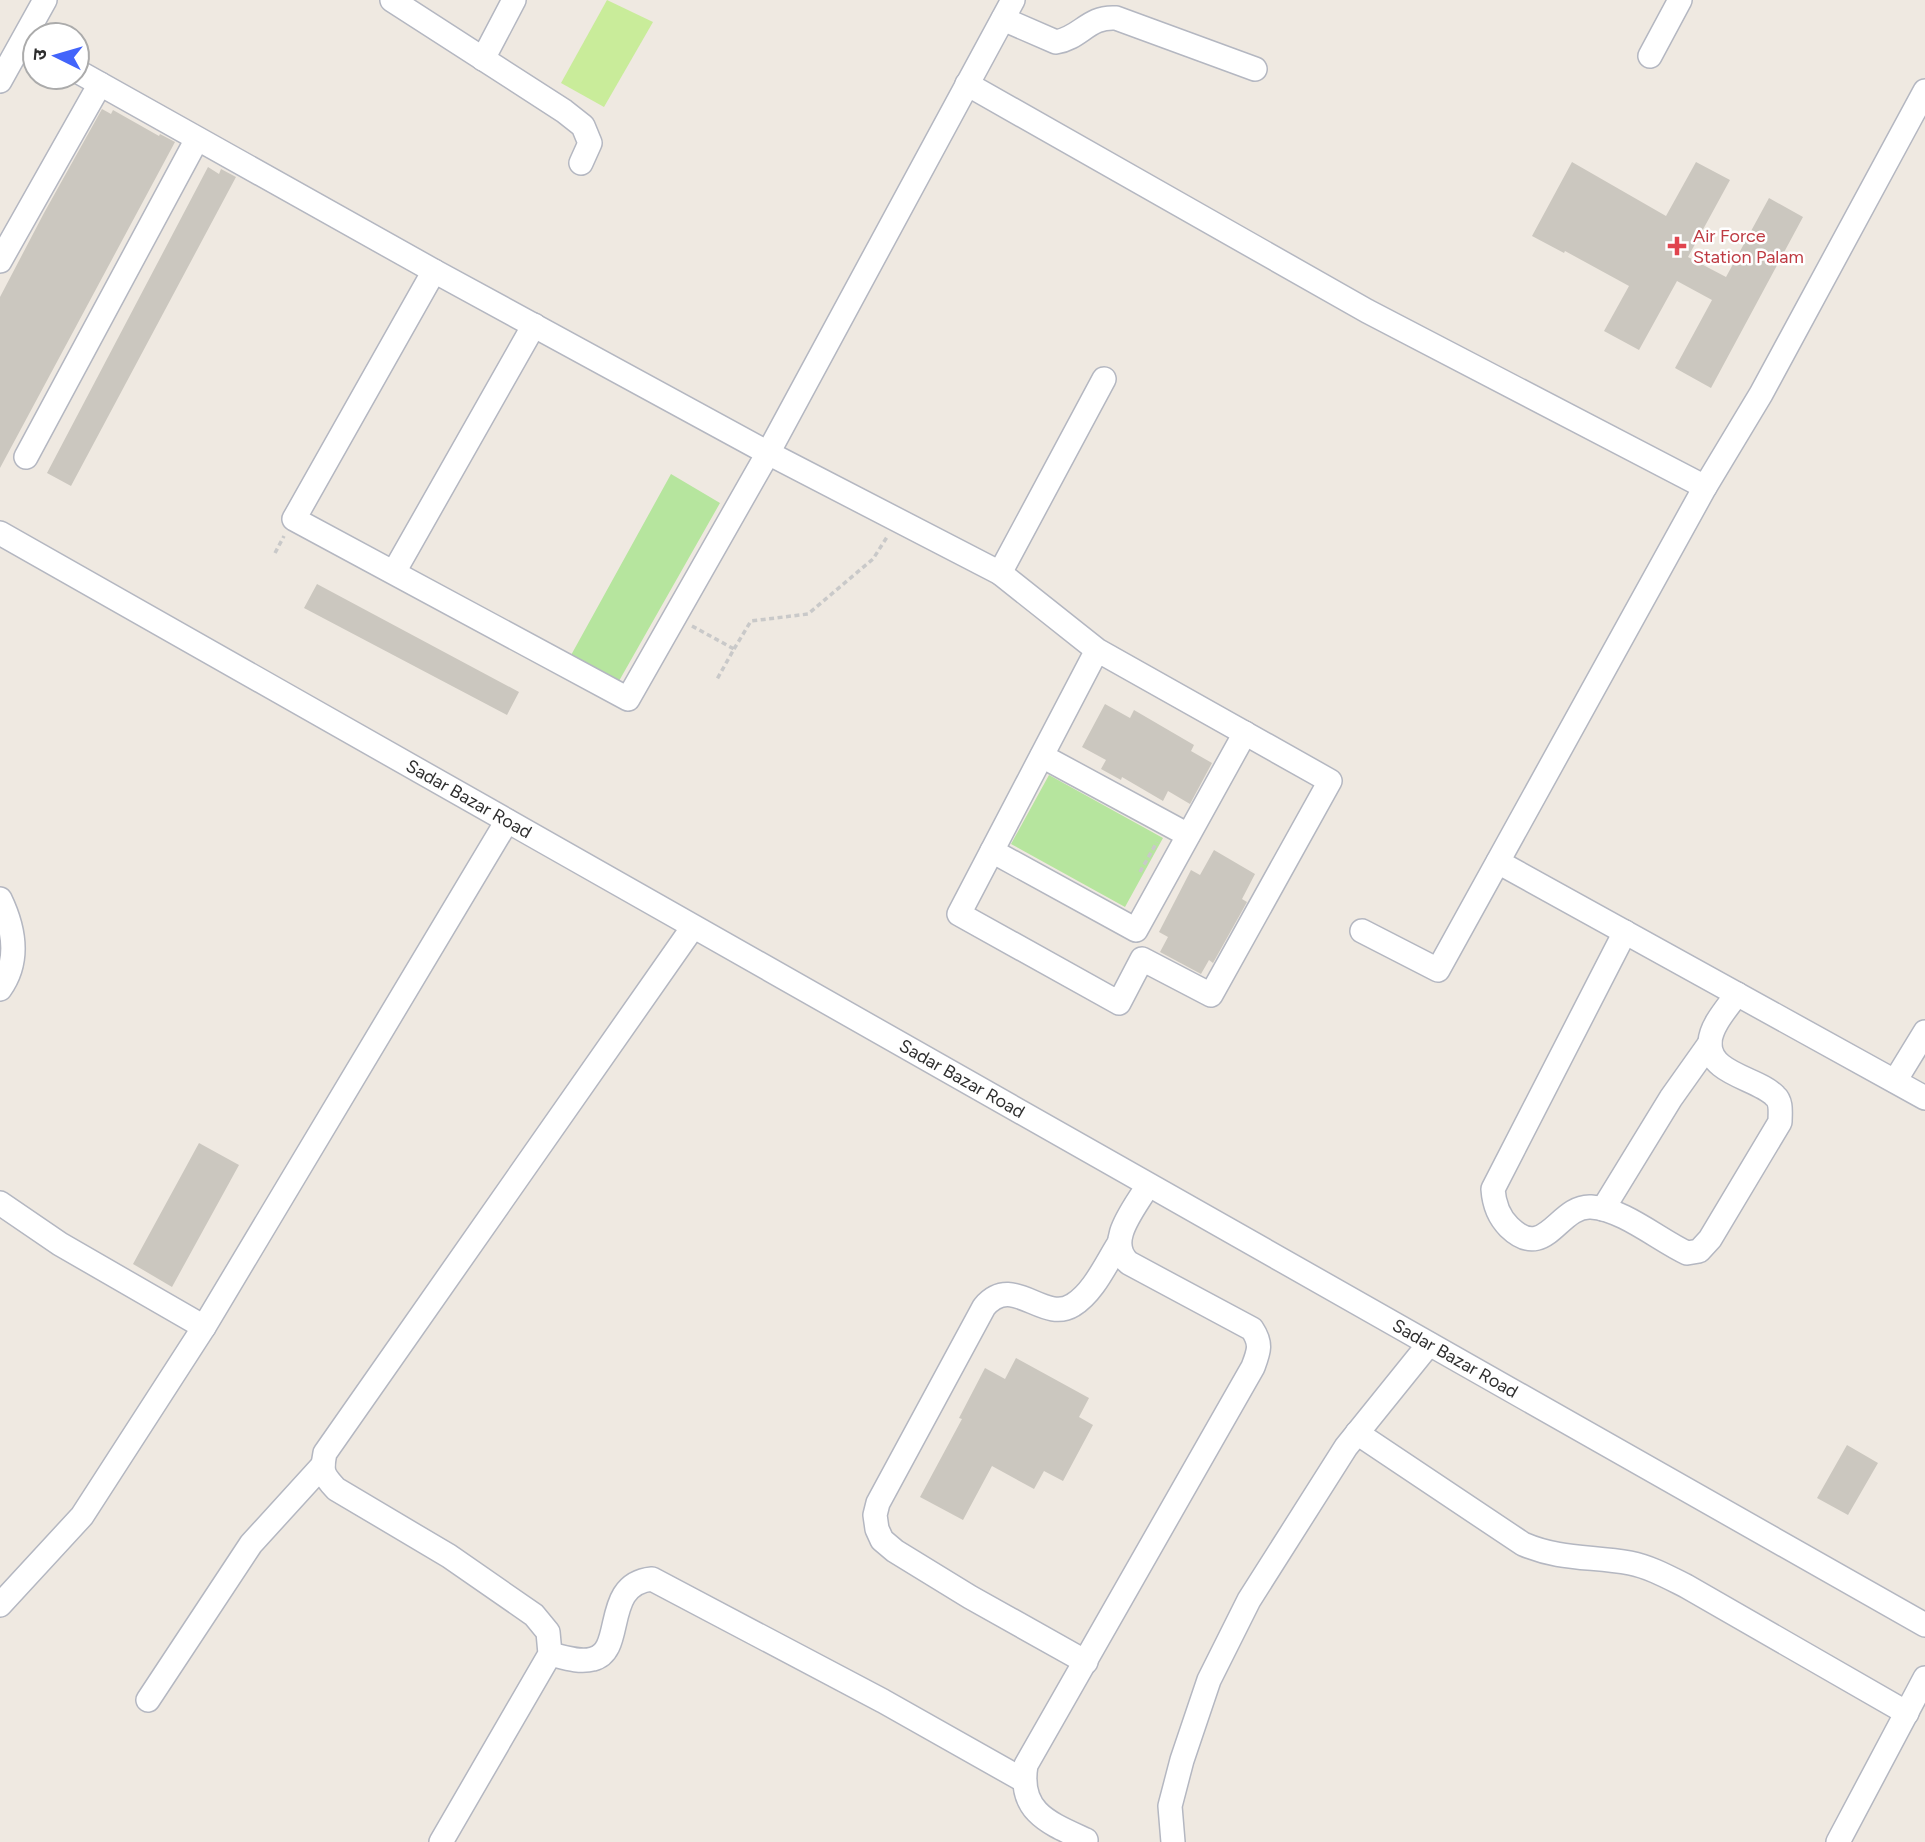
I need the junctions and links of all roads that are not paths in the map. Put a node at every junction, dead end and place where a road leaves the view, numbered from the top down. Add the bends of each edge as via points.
1 (44, 0) edge
2 (391, 0) edge
3 (514, 0) edge
4 (1680, 0) edge
5 (1008, 9) edge
6 (37, 21) edge
7 (21, 54) edge
8 (1650, 55) dead end
9 (483, 59) junction
10 (1255, 69) dead end
11 (91, 79) edge
12 (0, 81) edge
13 (100, 84) junction
14 (967, 84) junction
15 (1925, 91) edge
16 (197, 139) junction
17 (581, 163) dead end
18 (0, 261) edge
19 (434, 271) junction
20 (534, 325) junction
21 (1104, 379) dead end
22 (768, 453) junction
23 (26, 457) dead end
24 (1705, 487) junction
25 (0, 533) edge
26 (394, 572) junction
27 (1000, 573) junction
28 (1097, 650) junction
29 (1245, 733) junction
30 (1042, 755) junction
31 (507, 821) junction
32 (1188, 835) junction
33 (992, 850) junction
34 (1498, 862) junction
35 (0, 899) edge
36 (693, 927) junction
37 (1136, 930) junction
38 (1362, 931) dead end
39 (1625, 932) junction
40 (1142, 959) junction
41 (0, 989) edge
42 (1737, 994) junction
43 (1925, 1032) edge
44 (1710, 1043) junction
45 (1895, 1081) junction
46 (1925, 1098) edge
47 (1148, 1185) junction
48 (0, 1203) edge
49 (1602, 1209) junction
50 (1118, 1245) junction
51 (204, 1327) junction
52 (1429, 1345) junction
53 (1357, 1433) junction
54 (323, 1465) junction
55 (0, 1605) edge
56 (1925, 1625) edge
57 (550, 1654) junction
58 (1086, 1662) junction
59 (1925, 1678) edge
60 (148, 1700) dead end
61 (1907, 1713) junction
62 (1023, 1780) junction
63 (1086, 1840) dead end
64 (441, 1842) edge
65 (1173, 1842) edge
66 (1838, 1842) edge

1 - 6 street
2 - 9 street
3 - 9 street
4 - 8 street
5 - 10 street via 1056,42 1096,20 1116,19
5 - 14 street
7 - 12 street
9 - 17 street via 583,126 590,143
11 - 13 street
13 - 16 street
13 - 18 street
14 - 22 street
14 - 24 street via 1367,311
15 - 24 street via 1761,394
16 - 19 street
16 - 23 street
19 - 20 street
19 - 26 street via 294,519
20 - 22 street
20 - 26 street
21 - 27 street
22 - 26 street via 628,699
22 - 27 street
24 - 34 street
25 - 31 street, Sadar Bazar Road
27 - 28 street
28 - 29 street
28 - 30 street
29 - 32 street
29 - 40 street via 1330,781 1211,995
30 - 32 street
30 - 33 street
31 - 36 street, Sadar Bazar Road
31 - 51 street
32 - 37 street
33 - 37 street
33 - 40 street via 959,914 1119,1003
34 - 38 street via 1438,970
34 - 39 street
35 - 41 street via 12,928 14,954
36 - 47 street, Sadar Bazar Road
36 - 54 street via 343,1425 325,1453
37 - 40 street
39 - 42 street
39 - 49 street via 1493,1189 1500,1218 1528,1239 1552,1232 1578,1208
42 - 44 street via 1715,1026
42 - 45 street
43 - 45 street
44 - 49 street
44 - 49 street via 1715,1059 1776,1096 1780,1106 1780,1122 1710,1239 1699,1251 1687,1253
45 - 46 street
47 - 50 street
47 - 52 street, Sadar Bazar Road
48 - 51 street via 60,1244
50 - 58 street via 1129,1263 1252,1329 1259,1339 1259,1352
50 - 58 street via 1083,1298 1071,1307 1059,1310 1013,1295 990,1299 875,1515 882,1540 895,1551
51 - 55 street via 82,1516
52 - 53 street
52 - 56 street, Sadar Bazar Road
53 - 61 street via 1522,1544 1545,1553 1655,1570
53 - 65 street via 1249,1600 1209,1680 1170,1806
54 - 57 street via 324,1477 336,1489 449,1556 534,1615 548,1632
54 - 60 street via 251,1544
57 - 62 street via 591,1660 601,1656 621,1599 630,1586 653,1579
57 - 64 street
58 - 62 street via 1035,1745
59 - 61 street
61 - 66 street
62 - 63 street via 1034,1811

